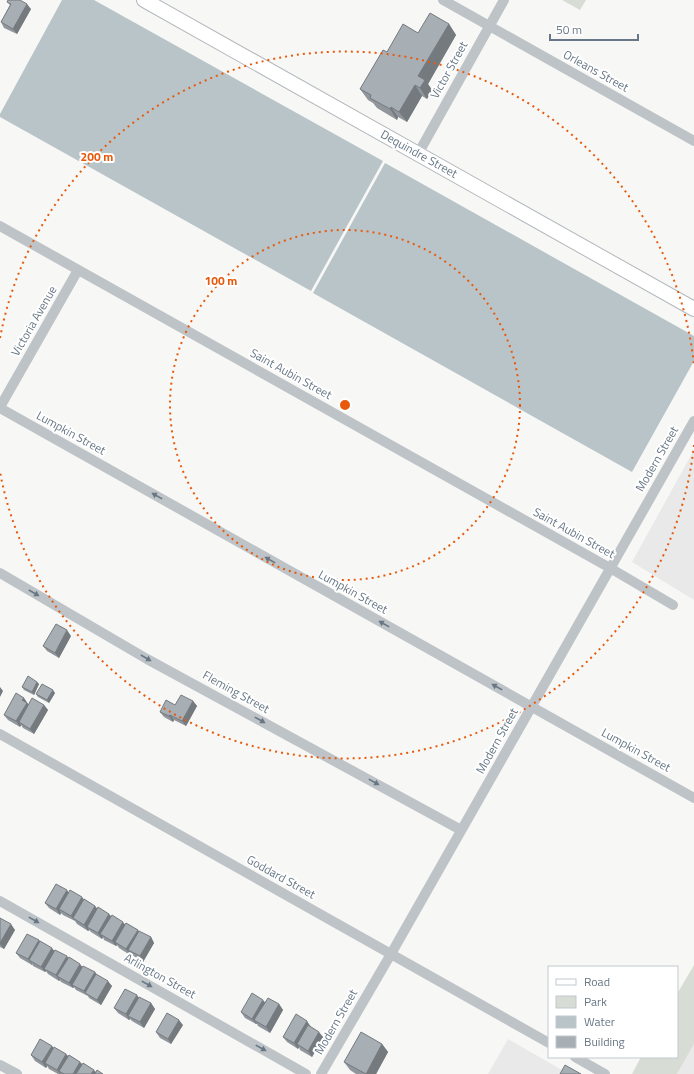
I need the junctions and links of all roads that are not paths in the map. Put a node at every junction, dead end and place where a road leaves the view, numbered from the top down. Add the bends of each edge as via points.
1 (144, 0) edge
2 (443, 0) edge
3 (504, 0) edge
4 (489, 26) junction
5 (694, 141) edge
6 (418, 154) junction
7 (0, 226) edge
8 (78, 270) junction
9 (694, 309) edge
10 (0, 408) edge
11 (694, 421) edge
12 (610, 568) junction
13 (0, 573) edge
14 (674, 605) dead end
15 (531, 706) junction
16 (0, 734) edge
17 (694, 798) edge
18 (461, 830) junction
19 (0, 901) edge
20 (391, 954) junction
21 (548, 1041) edge
22 (577, 1058) edge
23 (0, 1065) edge
24 (16, 1074) edge
25 (306, 1074) edge
26 (321, 1074) edge
27 (605, 1074) edge

1 - 6 street, Dequindre Street
2 - 4 street, Orleans Street
3 - 4 street, Victor Street
4 - 5 street, Orleans Street
4 - 6 street, Victor Street
6 - 9 street, Dequindre Street
7 - 8 street, Saint Aubin Street
8 - 10 street, Victoria Avenue
8 - 12 street, Saint Aubin Street
15 -> 10 street, Lumpkin Street
11 - 12 street, Modern Street
12 - 14 street, Saint Aubin Street
12 - 15 street, Modern Street
13 -> 18 street, Fleming Street via 154,662
15 - 17 street, Lumpkin Street
15 - 18 street, Modern Street
16 - 20 street, Goddard Street
18 - 20 street, Modern Street
19 -> 25 street, Arlington Street
20 - 21 street, Goddard Street
20 - 26 street, Modern Street
22 - 27 street
23 - 24 street

